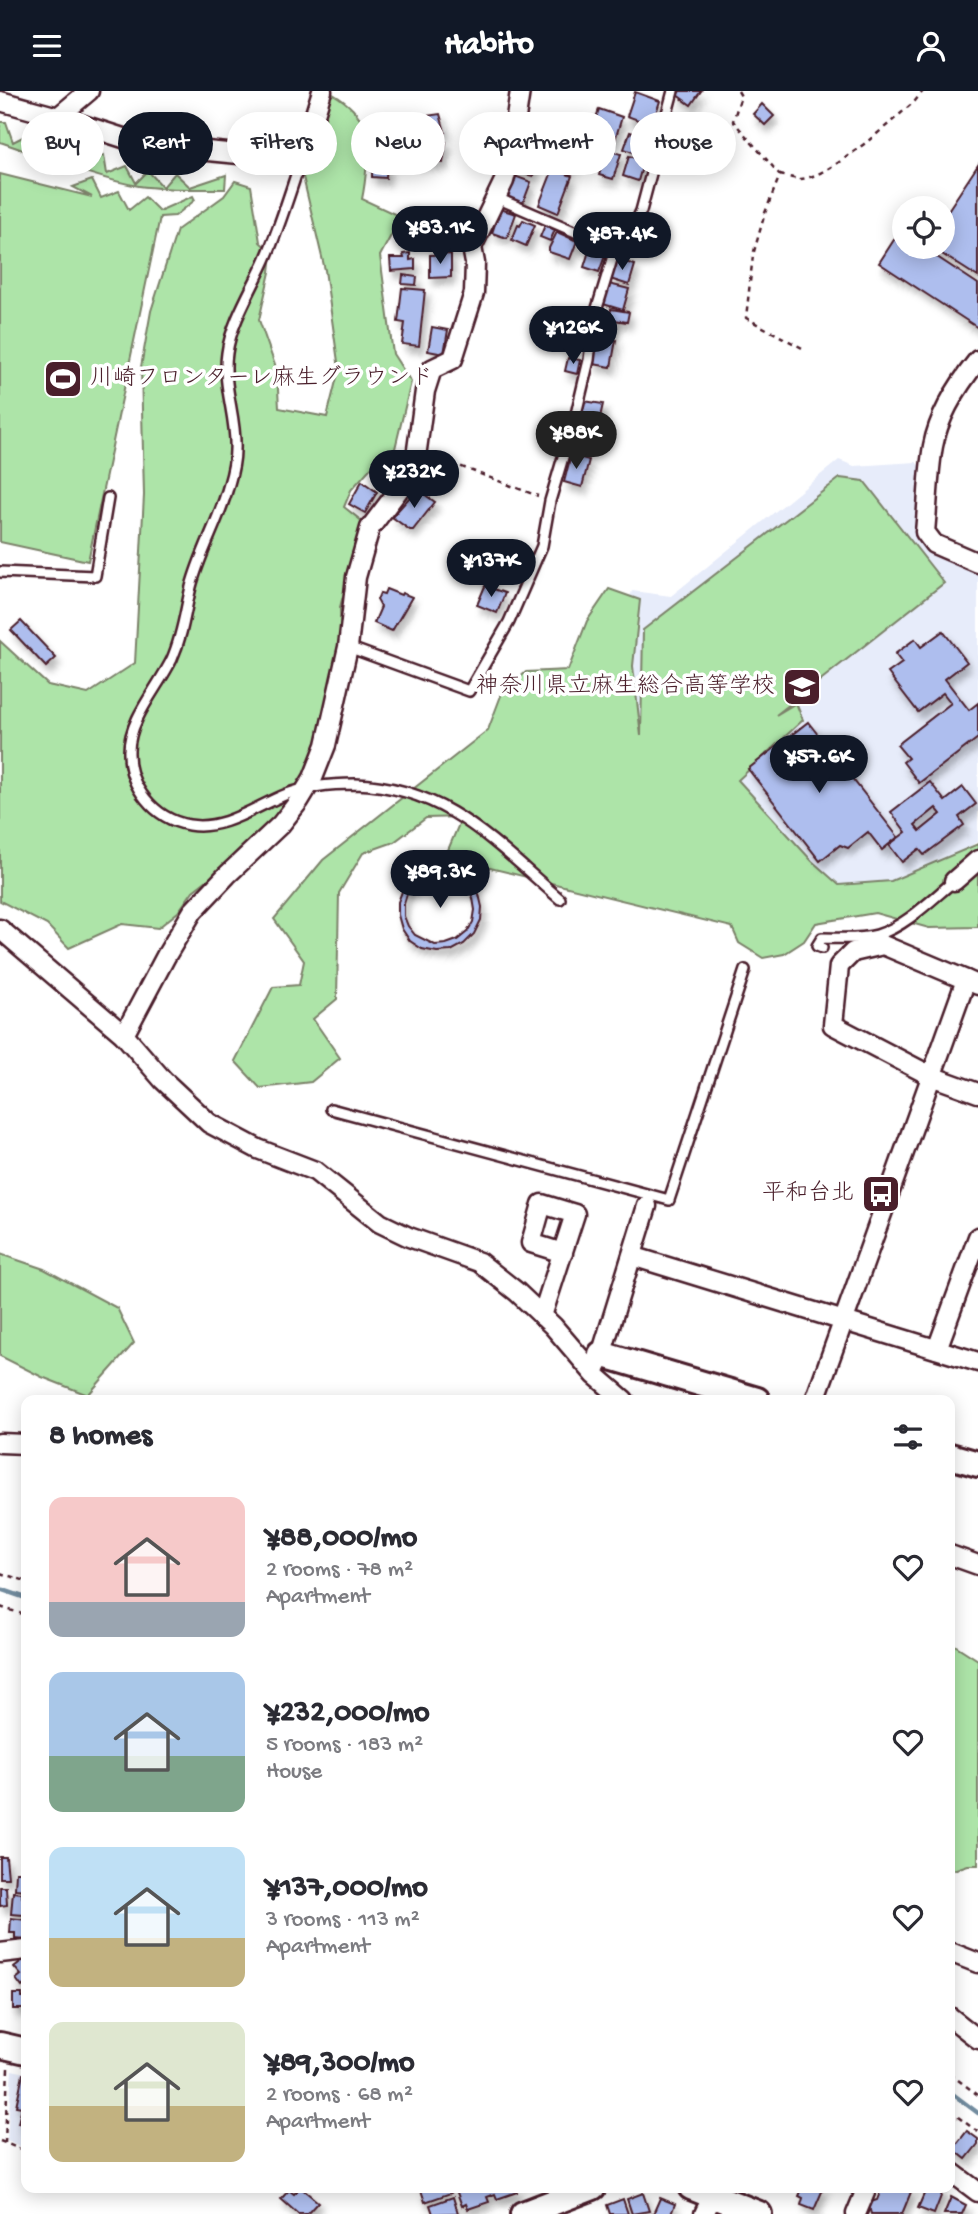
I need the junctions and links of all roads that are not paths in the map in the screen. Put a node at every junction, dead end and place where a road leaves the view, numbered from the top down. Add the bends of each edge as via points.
1 (89, 91) edge
2 (321, 91) edge
3 (520, 91) edge
4 (673, 91) edge
5 (0, 101) edge
6 (40, 112) edge
7 (64, 112) edge
8 (315, 112) edge
9 (104, 132) edge
10 (227, 153) edge
11 (296, 175) edge
12 (497, 198) junction
13 (613, 256) junction
14 (978, 360) edge
15 (108, 498) dead end
16 (978, 562) edge
17 (0, 572) edge
18 (348, 647) junction
19 (307, 788) junction
20 (978, 860) edge
21 (954, 881) joint
22 (560, 899) dead end
23 (0, 929) edge
24 (822, 948) dead end
25 (745, 970) dead end
26 (972, 982) edge
27 (124, 1035) junction
28 (931, 1076) junction
29 (978, 1093) edge
30 (331, 1109) dead end
31 (649, 1201) junction
32 (978, 1237) edge
33 (562, 1253) dead end
34 (632, 1257) junction
35 (542, 1315) junction
36 (844, 1320) junction
37 (937, 1349) junction
38 (978, 1362) edge
39 (598, 1364) junction
40 (620, 1395) edge
41 (735, 1395) edge
42 (817, 1395) edge
43 (0, 1443) edge
44 (21, 1444) edge
45 (955, 1457) edge
46 (978, 1464) edge
47 (955, 1557) edge
48 (978, 1565) edge
49 (21, 1951) edge
50 (0, 1953) edge
51 (955, 1954) edge
52 (978, 1963) edge
53 (955, 2021) edge
54 (978, 2039) edge
55 (955, 2175) edge
56 (978, 2192) edge
57 (575, 2193) edge
58 (865, 2193) edge
59 (703, 2199) edge
60 (523, 2214) edge
61 (759, 2214) edge
62 (856, 2214) edge

1 - 7 street
2 - 8 street
3 - 12 street via 510,158
4 - 13 lane via 641,211 626,243
5 - 6 street
9 - 10 street via 145,145
11 - 19 lane via 227,352 235,450 229,486 191,587 184,628 131,732 129,753 140,793 155,809 190,825 212,825
12 - 13 lane via 592,239
12 - 18 street via 472,247 474,293 453,359 432,369 425,391 415,464 370,528 356,577
13 - 18 lane via 594,318 589,360 542,547 509,622 469,691
14 - 16 street via 944,412 934,444 925,532 934,544
15 - 17 lane via 95,576
18 - 19 street via 326,745
19 - 22 lane via 372,785 428,798 472,823
19 - 27 street via 281,824 193,911
20 - 21 street
21 - 24 lane via 885,932 822,939 817,946
23 - 27 street
25 - 31 lane via 669,1199
26 - 28 street
26 - 28 street via 883,945 841,958 833,1025
27 - 35 street via 209,1123 315,1171 380,1223 479,1262
28 - 29 street
28 - 36 street
30 - 31 lane
31 - 34 street
32 - 37 street
33 - 35 street
34 - 36 street
34 - 39 street
35 - 39 street
36 - 37 street
36 - 42 street
37 - 38 street
39 - 40 street
39 - 41 street
43 - 44 street
45 - 46 street
47 - 48 street
49 - 50 street
51 - 52 street
53 - 54 street
55 - 56 street
57 - 60 street
58 - 62 street
59 - 61 street

